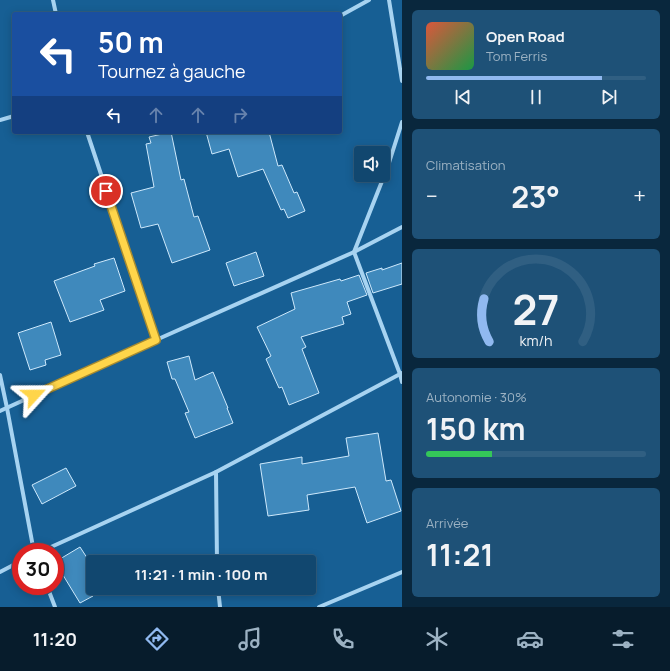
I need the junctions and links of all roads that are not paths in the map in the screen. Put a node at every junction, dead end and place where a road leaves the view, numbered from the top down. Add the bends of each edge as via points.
1 (53, 0) edge
2 (369, 0) edge
3 (388, 0) edge
4 (56, 12) edge
5 (342, 15) edge
6 (402, 80) edge
7 (12, 117) edge
8 (0, 120) edge
9 (402, 122) edge
10 (87, 134) edge
11 (402, 227) edge
12 (354, 252) junction
13 (156, 340) junction
14 (401, 373) edge
15 (0, 375) edge
16 (402, 382) edge
17 (7, 408) junction
18 (0, 412) edge
19 (216, 472) junction
20 (32, 543) edge
21 (60, 543) edge
22 (216, 555) edge
23 (12, 566) edge
24 (0, 572) edge
25 (402, 572) edge
26 (50, 595) edge
27 (219, 595) edge
28 (55, 607) edge
29 (220, 607) edge
30 (319, 607) edge

1 - 4 street
2 - 5 street
3 - 6 street
7 - 8 street
9 - 12 street via 388,166
10 - 13 street
11 - 12 street
12 - 13 street
12 - 14 street
13 - 17 street
14 - 16 street
14 - 19 street
15 - 17 street
17 - 18 street
17 - 20 street
19 - 21 street
19 - 22 street
23 - 24 street
25 - 30 street
26 - 28 street
27 - 29 street

